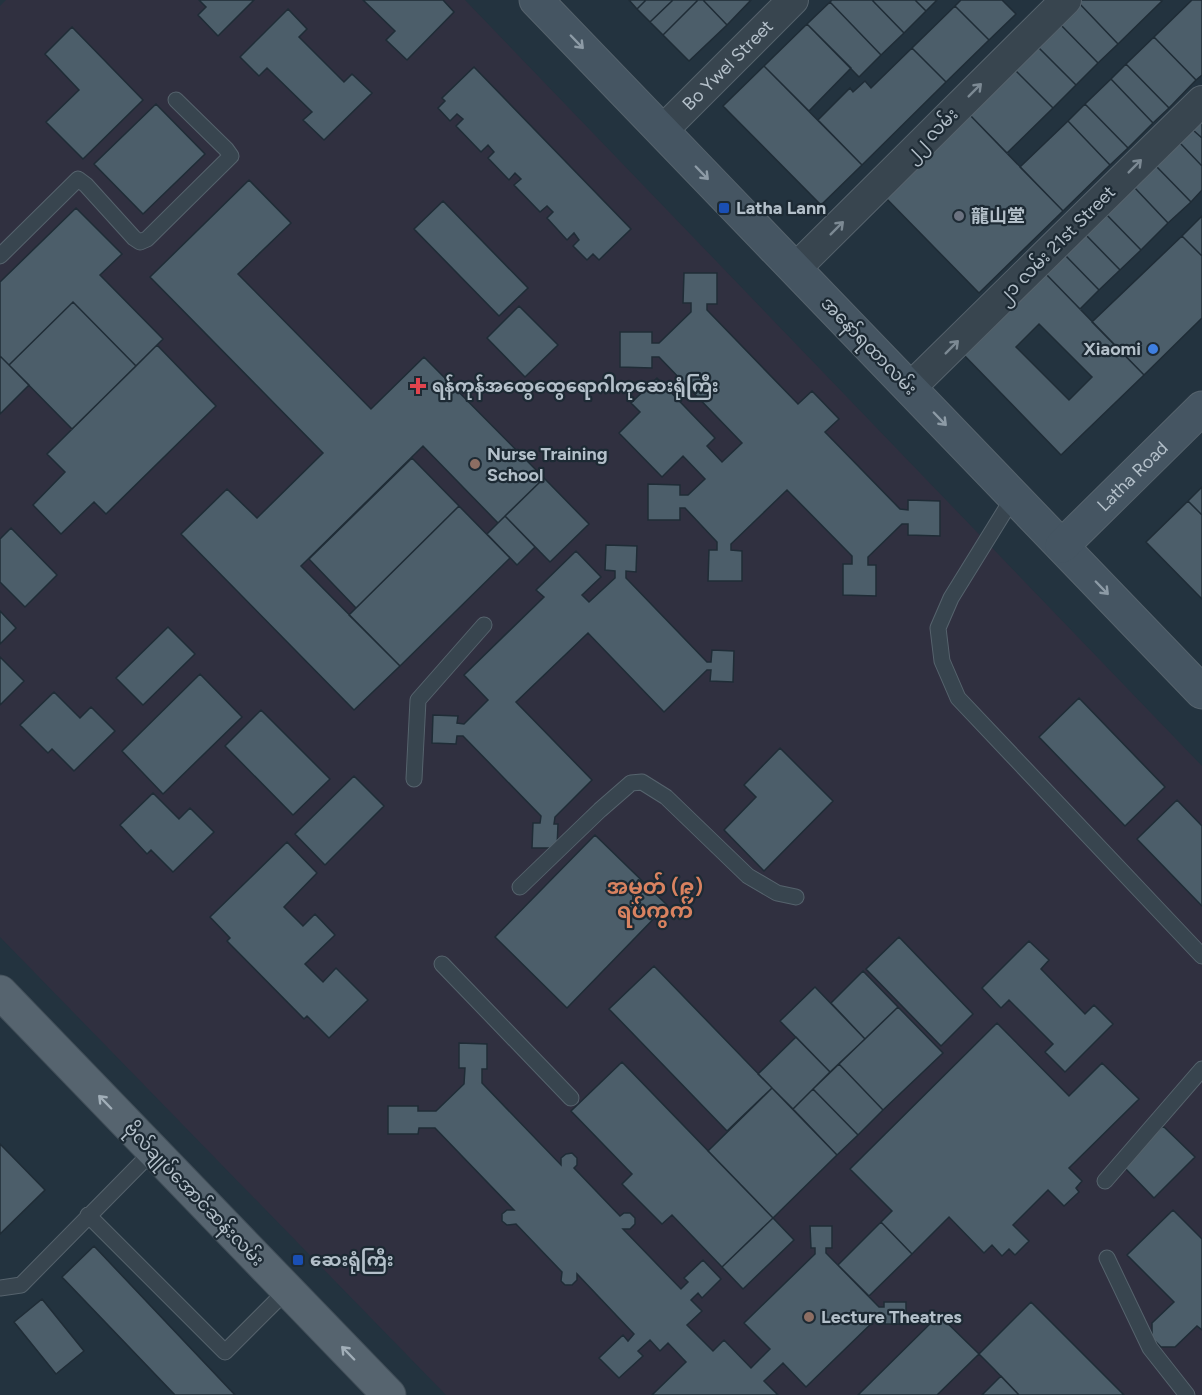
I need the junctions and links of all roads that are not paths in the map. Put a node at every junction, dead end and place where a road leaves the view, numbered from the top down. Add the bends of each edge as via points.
1 (536, 0) edge
2 (793, 0) edge
3 (1066, 0) edge
4 (176, 100) dead end
5 (1202, 101) edge
6 (662, 131) junction
7 (0, 256) edge
8 (795, 269) junction
9 (910, 388) junction
10 (1202, 408) edge
11 (1014, 496) junction
12 (1062, 546) junction
13 (484, 625) dead end
14 (1202, 692) edge
15 (414, 779) dead end
16 (520, 887) dead end
17 (796, 897) dead end
18 (1202, 956) edge
19 (442, 964) dead end
20 (0, 992) edge
21 (1202, 1069) edge
22 (571, 1098) dead end
23 (153, 1151) junction
24 (1105, 1181) dead end
25 (88, 1215) junction
26 (1107, 1258) dead end
27 (0, 1288) edge
28 (288, 1289) junction
29 (389, 1395) edge
30 (1187, 1395) edge

1 -> 6 main road, အနော်ရထာလမ်း
2 - 6 street, Bo Ywel Street
8 -> 3 street, ၂၂ လမ်း
4 - 7 lane via 231,156 147,239 140,242 134,238 78,179
9 -> 5 street, ၂၁ လမ်း 21st Street
6 -> 8 main road, အနော်ရထာလမ်း
8 - 9 main road, အနော်ရထာလမ်း
9 -> 11 main road, အနော်ရထာလမ်း
10 - 12 main road, Latha Road
11 - 12 main road, အနော်ရထာလမ်း
11 - 18 lane via 951,598 938,628 942,661 958,698
12 -> 14 main road, အနော်ရထာလမ်း
13 - 15 lane via 418,700
16 - 17 lane via 631,783 642,782 666,797 748,876 777,894
19 - 22 lane
23 -> 20 main road, ဗိုလ်ချုပ်အောင်ဆန်းလမ်း
21 - 24 lane
23 - 25 lane
23 - 28 main road, ဗိုလ်ချုပ်အောင်ဆန်းလမ်း
25 - 27 lane via 21,1285
25 - 28 lane via 225,1352
26 - 30 lane via 1150,1348
29 -> 28 main road, ဗိုလ်ချုပ်အောင်ဆန်းလမ်း

